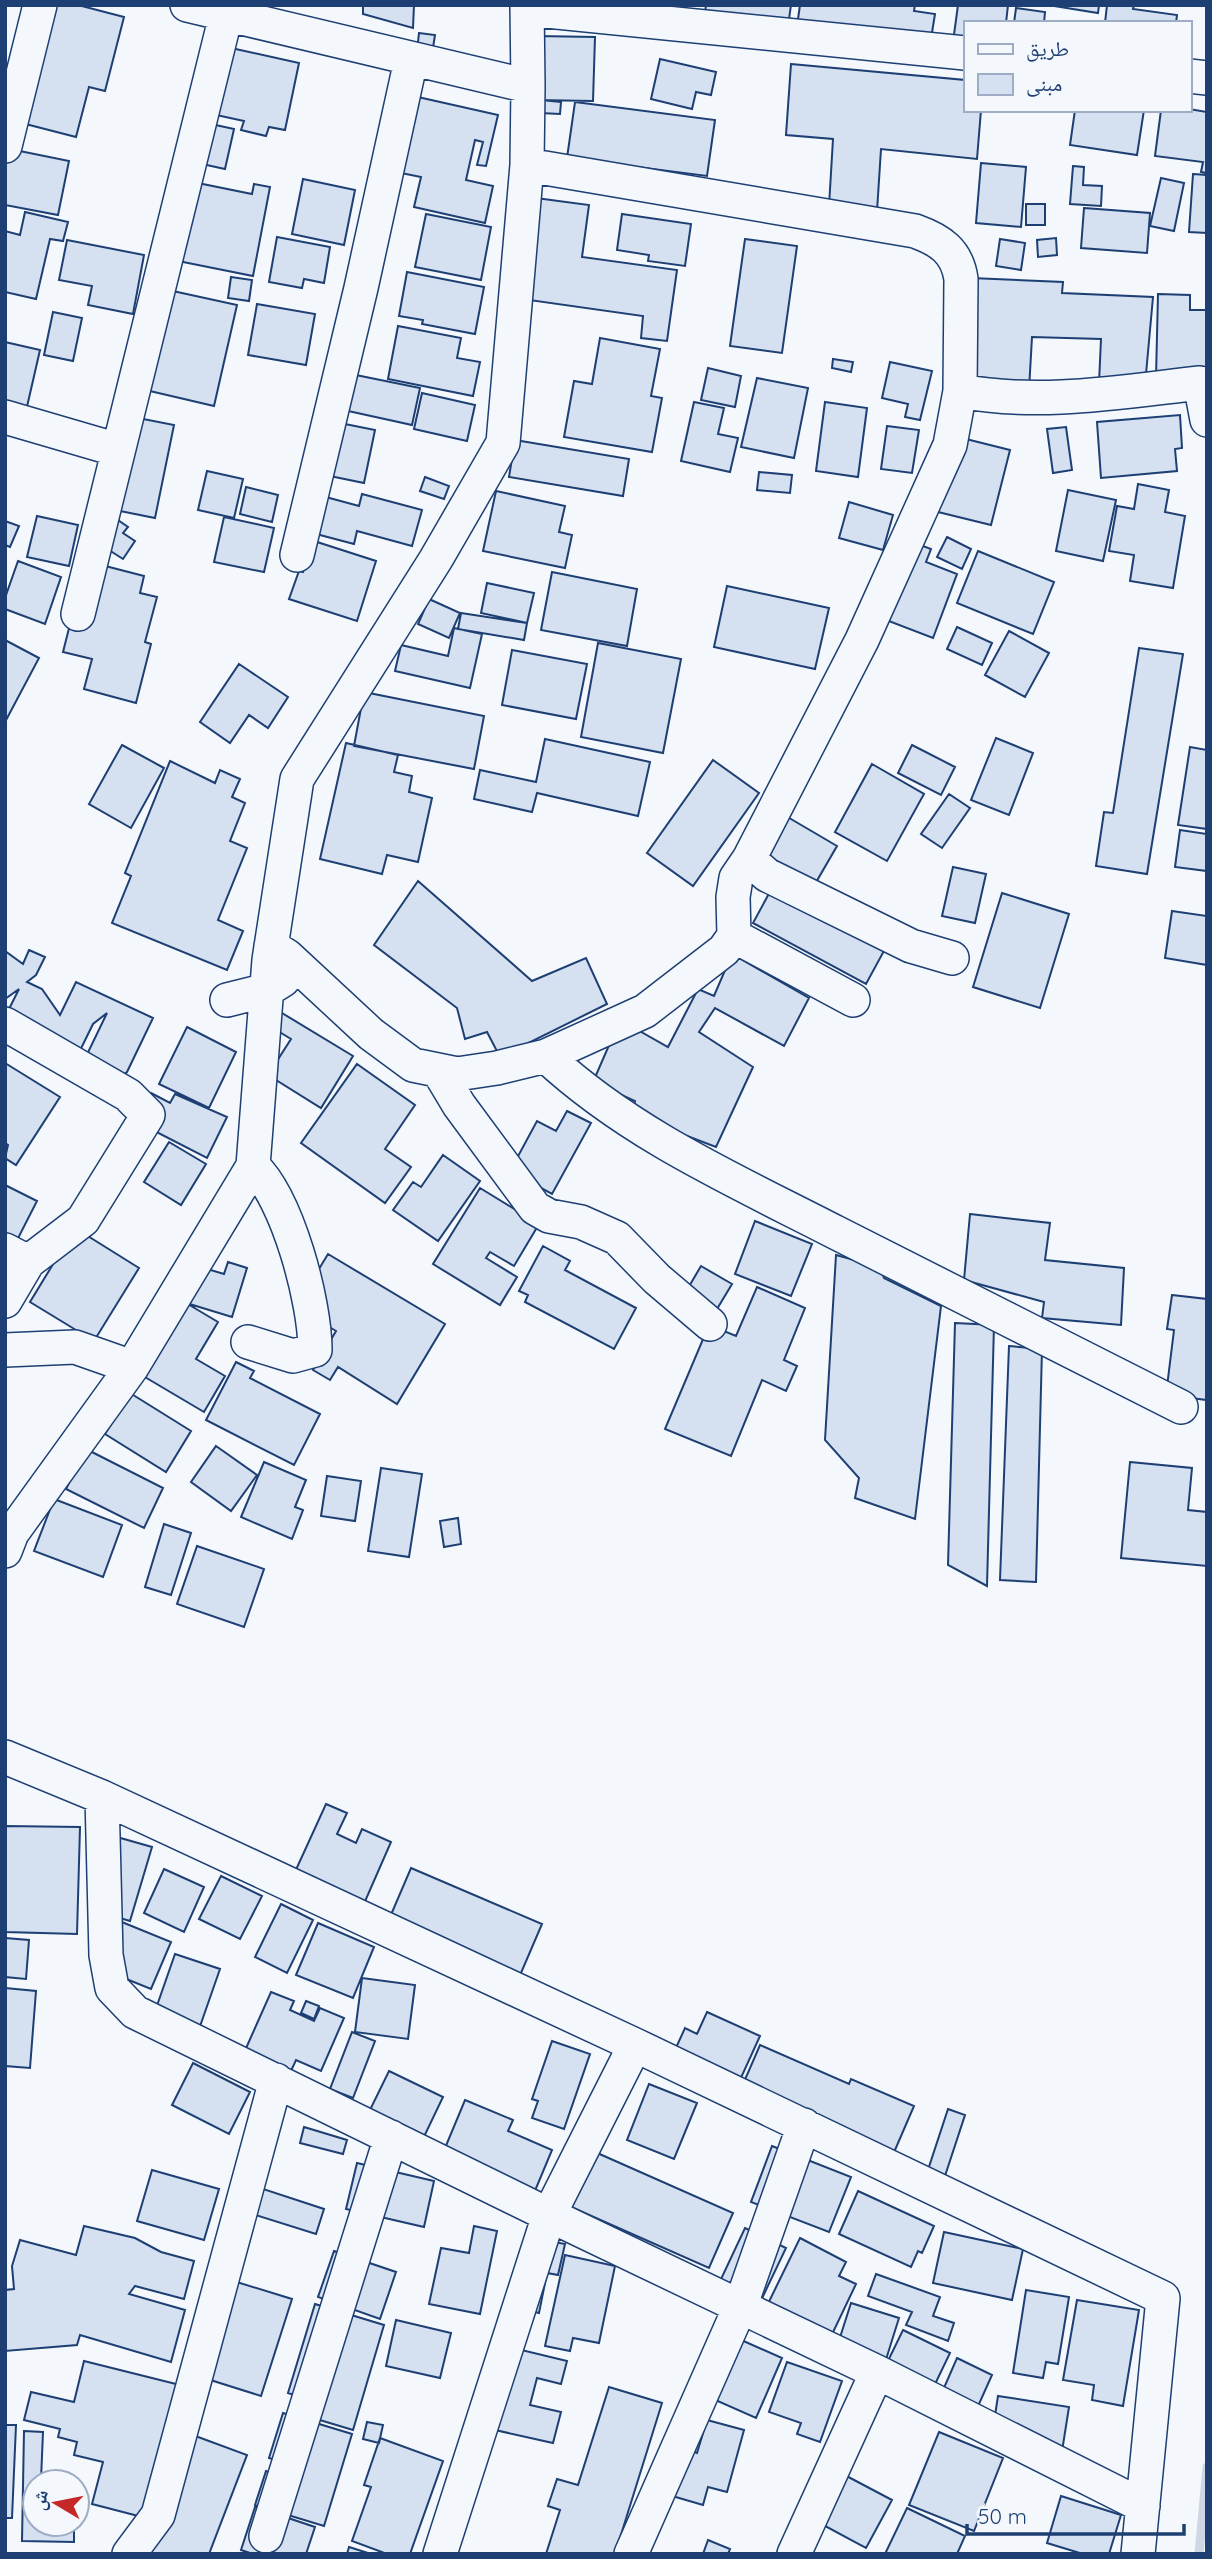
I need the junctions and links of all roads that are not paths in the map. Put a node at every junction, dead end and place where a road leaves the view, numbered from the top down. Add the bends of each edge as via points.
1 (40, 5) edge
2 (187, 5) edge
3 (527, 7) edge
4 (226, 15) junction
5 (964, 53) edge
6 (411, 60) junction
7 (528, 86) junction
8 (5, 146) edge
9 (527, 166) junction
10 (1204, 383) edge
11 (960, 391) junction
12 (5, 417) edge
13 (1207, 420) edge
14 (118, 450) junction
15 (297, 555) dead end
16 (78, 614) dead end
17 (749, 859) junction
18 (734, 936) junction
19 (271, 946) junction
20 (952, 958) dead end
21 (300, 970) junction
22 (267, 990) junction
23 (227, 1000) dead end
24 (853, 1000) dead end
25 (5, 1024) edge
26 (546, 1056) junction
27 (438, 1070) junction
28 (254, 1166) junction
29 (17, 1256) edge
30 (5, 1301) edge
31 (710, 1324) dead end
32 (248, 1342) dead end
33 (5, 1350) edge
34 (132, 1367) junction
35 (1181, 1407) dead end
36 (5, 1551) edge
37 (5, 1757) edge
38 (102, 1797) junction
39 (635, 2045) junction
40 (276, 2080) junction
41 (804, 2125) junction
42 (391, 2137) junction
43 (549, 2216) junction
44 (740, 2307) junction
45 (877, 2372) junction
46 (1143, 2505) junction
47 (266, 2536) dead end
48 (129, 2554) edge
49 (440, 2554) edge
50 (631, 2554) edge
51 (794, 2554) edge
52 (1138, 2554) edge

1 - 8 street
2 - 4 street
3 - 5 street
3 - 7 street
4 - 6 street
4 - 14 street
6 - 7 street
6 - 15 street
7 - 9 street
9 - 11 street via 931,237 958,263
9 - 19 street via 503,443 436,559 297,779
10 - 11 street via 1038,400
10 - 13 street
11 - 17 street via 957,419 936,481 862,640
12 - 14 street
14 - 16 street
17 - 18 street via 736,878
17 - 20 street via 767,875 911,946
18 - 24 street
18 - 26 street via 724,950 645,1010
19 - 21 street
19 - 22 street
21 - 22 street
21 - 27 street via 413,1065
22 - 23 street
22 - 28 street
25 - 29 street via 128,1095 148,1115 83,1220
26 - 27 street via 457,1074
26 - 35 street via 620,1117 701,1164
27 - 31 street via 535,1208 617,1238
28 - 32 street via 279,1201 315,1320 316,1350 293,1356
28 - 34 street
29 - 30 street
33 - 34 street via 75,1347
34 - 36 street via 12,1533
37 - 38 street
38 - 39 street
38 - 40 street via 106,1955 112,1988 135,2012
39 - 41 street
39 - 43 street
40 - 42 street
40 - 48 street via 158,2515
41 - 44 street
41 - 46 street via 1163,2298
42 - 43 street
42 - 47 street
43 - 44 street
43 - 49 street
44 - 45 street
44 - 50 street
45 - 46 street
45 - 51 street
46 - 52 street

